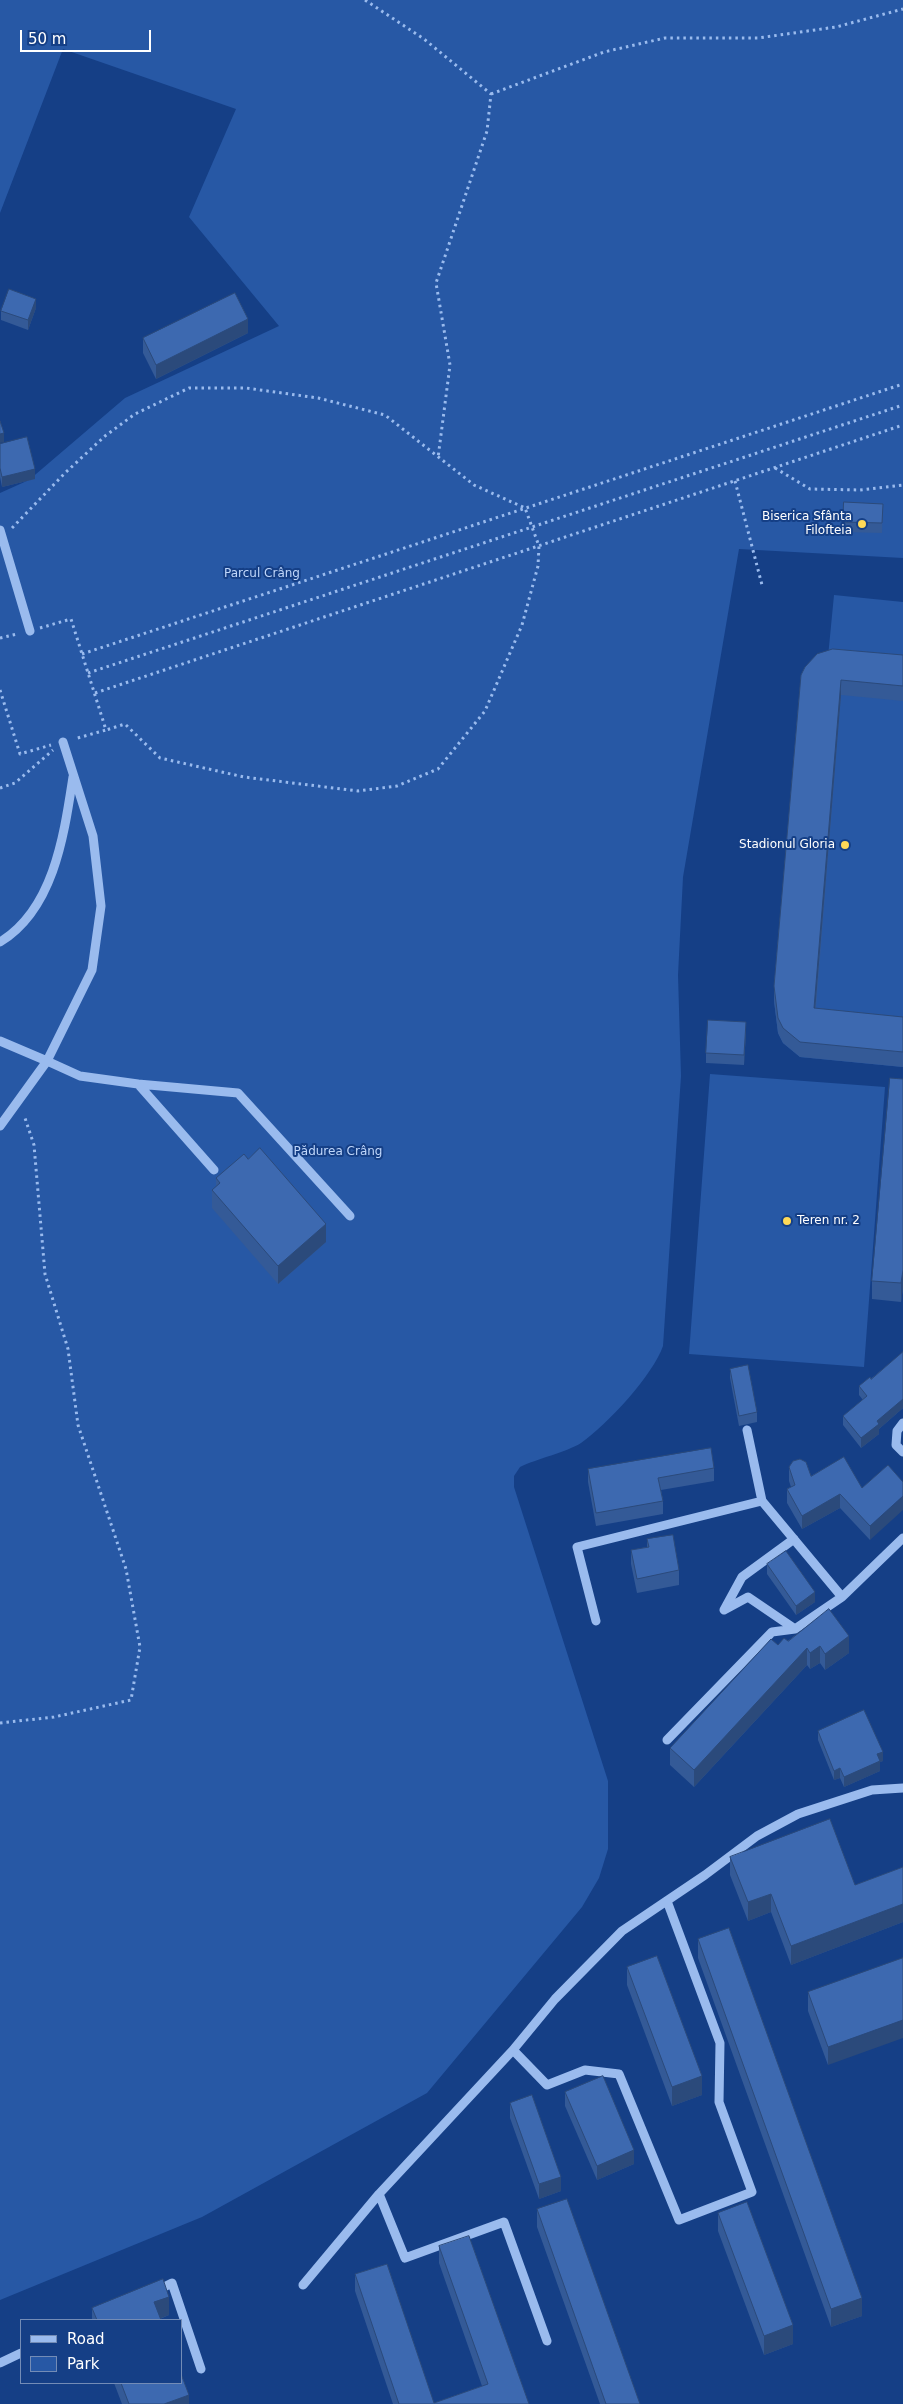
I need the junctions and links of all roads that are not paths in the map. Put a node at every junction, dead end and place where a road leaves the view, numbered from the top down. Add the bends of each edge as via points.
1 (1, 534) edge
2 (30, 631) dead end
3 (63, 742) road end
4 (74, 774) junction
5 (0, 942) edge
6 (0, 1041) edge
7 (48, 1061) junction
8 (138, 1084) junction
9 (0, 1126) edge
10 (214, 1170) dead end
11 (350, 1216) dead end
12 (903, 1423) edge
13 (747, 1430) dead end
14 (903, 1452) edge
15 (762, 1501) junction
16 (903, 1538) edge
17 (794, 1539) junction
18 (742, 1577) junction
19 (748, 1597) junction
20 (842, 1597) junction
21 (776, 1614) junction
22 (596, 1621) dead end
23 (795, 1629) junction
24 (772, 1632) junction
25 (667, 1740) dead end
26 (903, 1788) edge
27 (666, 1901) junction
28 (513, 2050) junction
29 (379, 2194) junction
30 (303, 2285) dead end
31 (146, 2296) edge
32 (547, 2341) dead end
33 (20, 2353) edge
34 (0, 2363) edge
35 (201, 2369) dead end

1 - 2 lane
3 - 4 lane
4 - 5 lane via 65,830 43,896 14,934
4 - 7 lane via 94,836 101,906 92,970
6 - 7 lane
7 - 8 lane via 80,1076
7 - 9 lane
8 - 10 lane
8 - 11 lane via 238,1093
12 - 14 lane via 897,1431 896,1445
13 - 15 lane
15 - 17 lane
15 - 22 lane via 577,1547
16 - 20 lane
17 - 18 lane
17 - 20 lane
18 - 19 lane
18 - 19 lane via 724,1610
19 - 21 lane
20 - 23 lane
21 - 23 lane
21 - 24 lane
23 - 24 lane
24 - 25 lane
26 - 27 lane via 872,1790 798,1814 756,1836
27 - 28 lane via 622,1931 555,1999
27 - 28 lane via 720,2042 719,2102 752,2192 679,2220 619,2074 585,2070 547,2085
28 - 29 lane
29 - 30 lane
29 - 32 lane via 405,2258 504,2222
31 - 35 lane via 172,2283
33 - 34 lane

